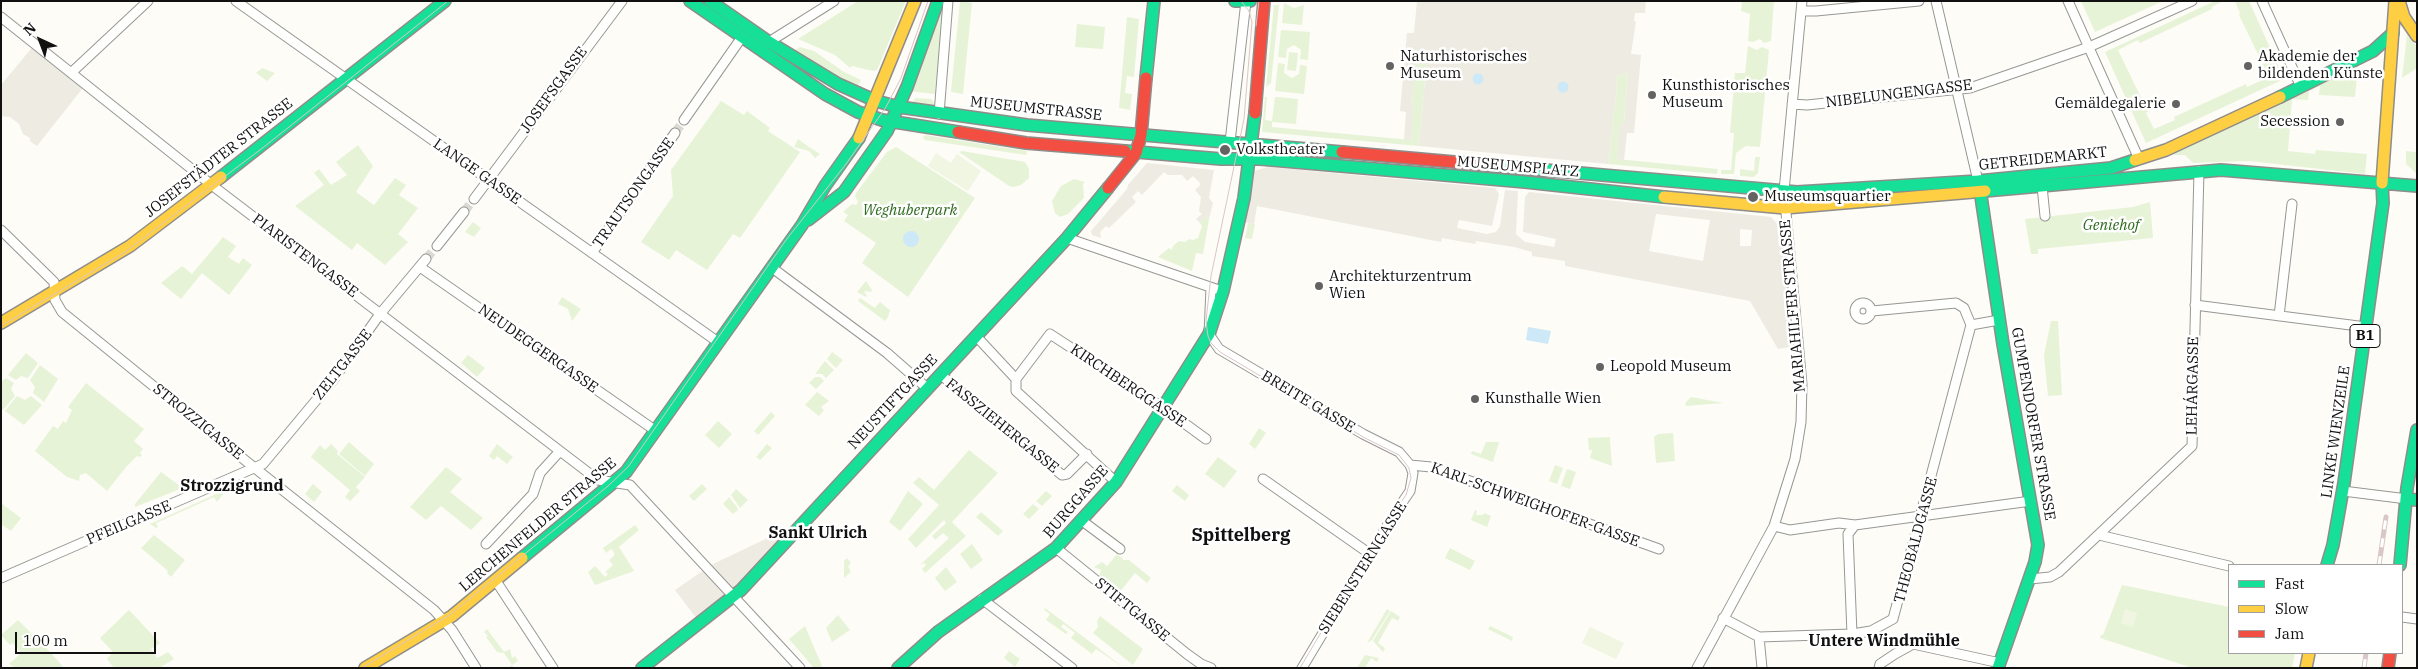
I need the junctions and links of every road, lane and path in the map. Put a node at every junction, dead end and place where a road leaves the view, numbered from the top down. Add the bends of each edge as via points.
1 (148, 1) edge
2 (236, 1) edge
3 (445, 1) edge
4 (622, 1) edge
5 (690, 1) edge
6 (710, 1) edge
7 (834, 1) edge
8 (915, 1) edge
9 (938, 1) edge
10 (948, 1) edge
11 (1154, 1) edge
12 (1264, 1) edge
13 (1919, 1) edge
14 (1936, 1) edge
15 (2068, 1) edge
16 (2192, 1) edge
17 (2262, 1) edge
18 (2389, 1) edge
19 (2395, 1) edge
20 (2399, 1) edge
21 (1245, 2) edge
22 (1801, 6) edge
23 (1, 17) edge
24 (2394, 20) junction
25 (2393, 33) junction
26 (2417, 36) edge
27 (742, 37) junction
28 (769, 42) junction
29 (2089, 47) junction
30 (71, 73) junction
31 (346, 78) junction
32 (2301, 87) junction
33 (1958, 90) junction
34 (876, 101) junction
35 (1792, 104) junction
36 (899, 107) junction
37 (939, 114) junction
38 (871, 117) junction
39 (684, 120) tunnel mouth
40 (892, 122) junction
41 (675, 133) tunnel mouth
42 (1141, 135) junction
43 (1171, 137) junction
44 (1230, 142) junction
45 (1251, 144) junction
46 (1136, 152) junction
47 (1249, 159) junction
48 (2140, 159) junction
49 (2199, 171) junction
50 (488, 180) junction
51 (211, 184) junction
52 (2383, 184) junction
53 (1979, 186) junction
54 (2042, 186) junction
55 (2417, 186) edge
56 (1784, 191) junction
57 (474, 199) tunnel mouth
58 (2292, 204) dead end
59 (1784, 208) junction
60 (464, 212) tunnel mouth
61 (2045, 216) dead end
62 (802, 225) junction
63 (1, 230) edge
64 (1068, 238) junction
65 (437, 246) tunnel mouth
66 (592, 253) junction
67 (426, 259) tunnel mouth
68 (420, 267) junction
69 (771, 267) junction
70 (1217, 289) junction
71 (54, 292) junction
72 (2195, 305) junction
73 (1872, 311) dead end
74 (380, 314) junction
75 (2279, 316) junction
76 (1999, 320) junction
77 (1, 323) edge
78 (1971, 325) junction
79 (2366, 327) junction
80 (1209, 334) junction
81 (976, 336) junction
82 (718, 342) junction
83 (940, 374) junction
84 (1016, 379) junction
85 (927, 388) junction
86 (1162, 407) junction
87 (2417, 430) edge
88 (656, 431) junction
89 (1206, 439) dead end
90 (560, 451) junction
91 (1087, 454) junction
92 (1410, 465) junction
93 (256, 468) junction
94 (1263, 479) dead end
95 (1116, 482) junction
96 (615, 483) junction
97 (2343, 491) junction
98 (2032, 500) junction
99 (2412, 500) edge
100 (1922, 516) junction
101 (1081, 520) junction
102 (1855, 525) junction
103 (1774, 526) junction
104 (2099, 535) junction
105 (486, 544) dead end
106 (1056, 548) junction
107 (1120, 549) dead end
108 (1659, 549) dead end
109 (1370, 554) junction
110 (2326, 564) edge
111 (2400, 564) edge
112 (2228, 566) edge
113 (1, 578) edge
114 (2030, 579) junction
115 (496, 581) junction
116 (733, 596) junction
117 (982, 599) junction
118 (2403, 617) edge
119 (1723, 618) junction
120 (2417, 619) edge
121 (444, 622) junction
122 (1852, 634) junction
123 (1760, 637) junction
124 (2308, 654) edge
125 (2390, 654) edge
126 (1999, 665) edge
127 (366, 668) edge
128 (476, 668) edge
129 (553, 668) edge
130 (642, 668) edge
131 (800, 668) edge
132 (898, 668) edge
133 (1072, 668) edge
134 (1211, 668) edge
135 (1302, 668) edge
136 (1697, 668) edge
137 (1762, 668) edge
138 (1879, 668) edge
139 (2306, 668) edge
140 (2388, 668) edge

1 - 30 street
2 - 31 street, LANGE GASSE
3 - 31 main road, JOSEFSTÄDTER STRASSE
4 - 50 street, JOSEFSGASSE
5 - 27 main road, MUSEUMSTRASSE
6 - 28 main road, MUSEUMSTRASSE
7 - 28 street
8 - 34 main road, LERCHENFELDER STRASSE
9 - 36 main road, LERCHENFELDER STRASSE
10 - 37 street
11 - 42 main road, NEUSTIFTGASSE
12 - 45 main road, BURGGASSE
13 - 22 street via 1816,11
14 - 33 street
15 - 29 street
16 - 29 street, NIBELUNGENGASSE
17 - 32 street
18 - 24 main road
19 - 24 main road, B1
20 - 26 main road via 2404,17
21 - 44 street
22 - 35 street, MARIAHILFER STRASSE
23 - 30 street, PIARISTENGASSE
24 - 25 main road, B1
25 - 32 main road, GETREIDEMARKT via 2373,51
25 - 52 main road, B1
27 - 38 main road, MUSEUMSTRASSE via 825,94
27 - 39 street
28 - 34 main road, MUSEUMSTRASSE via 838,84
29 - 33 street, NIBELUNGENGASSE
29 - 48 street
30 - 51 street, PIARISTENGASSE
31 - 50 street, LANGE GASSE
31 - 51 main road, JOSEFSTÄDTER STRASSE
32 - 48 main road, GETREIDEMARKT
33 - 35 street, NIBELUNGENGASSE
33 - 53 street
34 - 36 main road, MUSEUMSTRASSE
34 - 38 main road, LERCHENFELDER STRASSE
35 - 56 street, MARIAHILFER STRASSE
36 - 37 main road, MUSEUMSTRASSE
36 - 40 main road, LERCHENFELDER STRASSE
37 - 42 main road, MUSEUMSTRASSE
38 - 40 main road, MUSEUMSTRASSE
38 - 62 main road, LERCHENFELDER STRASSE
40 - 46 main road, MUSEUMSTRASSE via 1026,143
40 - 62 main road, LERCHENFELDER STRASSE via 844,192
41 - 66 street, TRAUTSONGASSE
42 - 43 main road, MUSEUMSTRASSE
42 - 46 main road, NEUSTIFTGASSE
43 - 44 main road, MUSEUMSTRASSE
43 - 46 main road, MUSEUMSTRASSE
44 - 45 main road, MUSEUMSTRASSE
45 - 47 main road, BURGGASSE
45 - 56 main road, MUSEUMSPLATZ
46 - 47 main road, MUSEUMSTRASSE
46 - 64 main road, NEUSTIFTGASSE
47 - 59 main road, MUSEUMSPLATZ
47 - 70 main road, BURGGASSE via 1244,198
48 - 53 main road, GETREIDEMARKT via 2111,168
49 - 52 main road, GETREIDEMARKT via 2246,171
49 - 54 main road, GETREIDEMARKT
49 - 72 street, LEHÁRGASSE
50 - 57 street, JOSEFSGASSE
50 - 66 street, LANGE GASSE
51 - 71 main road, JOSEFSTÄDTER STRASSE via 130,246
51 - 74 street, PIARISTENGASSE
52 - 55 main road, GETREIDEMARKT
52 - 79 main road, LINKE WIENZEILE / B1
53 - 54 main road, GETREIDEMARKT
53 - 56 main road, GETREIDEMARKT
53 - 59 main road, GETREIDEMARKT
53 - 76 main road, GUMPENDORFER STRASSE
54 - 61 street
56 - 59 street, MARIAHILFER STRASSE
58 - 75 street
59 - 103 street, MARIAHILFER STRASSE via 1797,316 1801,422 1795,459
60 - 65 street
62 - 69 main road, LERCHENFELDER STRASSE
63 - 71 street, STROZZIGASSE via 54,282
64 - 70 street
64 - 81 main road, NEUSTIFTGASSE
66 - 82 street, LANGE GASSE
67 - 68 street, ZELTGASSE
68 - 74 street, ZELTGASSE
68 - 88 street, NEUDEGGERGASSE
69 - 82 main road, LERCHENFELDER STRASSE
69 - 85 street via 887,353
70 - 80 main road, BURGGASSE
71 - 77 main road, JOSEFSTÄDTER STRASSE
71 - 93 street, STROZZIGASSE via 62,312
72 - 75 street
72 - 104 street, LEHÁRGASSE via 2192,446
73 - 78 street via 1956,303 1964,308
74 - 90 street, PIARISTENGASSE
74 - 93 street, ZELTGASSE via 332,380 264,464
75 - 79 street
76 - 78 street
76 - 98 main road, GUMPENDORFER STRASSE
78 - 100 street, THEOBALDGASSE
79 - 97 main road, LINKE WIENZEILE / B1
80 - 86 main road, BURGGASSE
80 - 92 street, BREITE GASSE via 1219,349 1399,452
81 - 83 main road, NEUSTIFTGASSE
81 - 84 street
82 - 88 main road, LERCHENFELDER STRASSE
83 - 85 main road, NEUSTIFTGASSE
83 - 91 street, FASSZIEHERGASSE via 1062,475
84 - 86 street, KIRCHBERGGASSE via 1050,334
84 - 91 street via 1016,391
85 - 116 main road, NEUSTIFTGASSE
86 - 89 street, KIRCHBERGGASSE
86 - 95 main road, BURGGASSE
87 - 99 main road via 2413,445
88 - 96 main road, LERCHENFELDER STRASSE
90 - 96 street, PIARISTENGASSE via 598,480
90 - 105 street via 540,473 533,494
91 - 95 street
92 - 108 street, KARL-SCHWEIGHOFER-GASSE via 1431,467
92 - 109 street, SIEBENSTERNGASSE via 1413,481 1410,491
93 - 113 street, PFEILGASSE
93 - 121 street, STROZZIGASSE via 428,605
94 - 109 street
95 - 101 main road, BURGGASSE
96 - 115 main road, LERCHENFELDER STRASSE
96 - 116 street, PIARISTENGASSE via 630,485
97 - 99 street
97 - 110 main road, LINKE WIENZEILE / B1
98 - 100 street
98 - 114 main road, GUMPENDORFER STRASSE via 2038,545
99 - 111 main road
100 - 102 street
100 - 122 street, THEOBALDGASSE via 1893,619 1879,628
101 - 106 main road, BURGGASSE
101 - 107 street
102 - 103 street via 1839,523 1790,530
102 - 122 street via 1848,534
103 - 119 street, MARIAHILFER STRASSE
104 - 112 street
104 - 114 street, LEHÁRGASSE via 2059,572 2050,577
106 - 117 main road, BURGGASSE
106 - 134 street, STIFTGASSE via 1171,642
109 - 135 street, SIEBENSTERNGASSE
114 - 126 main road, GUMPENDORFER STRASSE
115 - 121 main road, LERCHENFELDER STRASSE
115 - 129 street
116 - 130 main road, NEUSTIFTGASSE
116 - 131 street, PIARISTENGASSE
117 - 132 main road, BURGGASSE
117 - 133 street
118 - 120 street
119 - 123 street, THEOBALDGASSE
119 - 136 street, MARIAHILFER STRASSE
121 - 127 main road, LERCHENFELDER STRASSE
121 - 128 street, STROZZIGASSE
122 - 123 street, THEOBALDGASSE
123 - 137 street
124 - 139 main road
125 - 140 main road
126 - 138 street via 1913,644 1880,664

